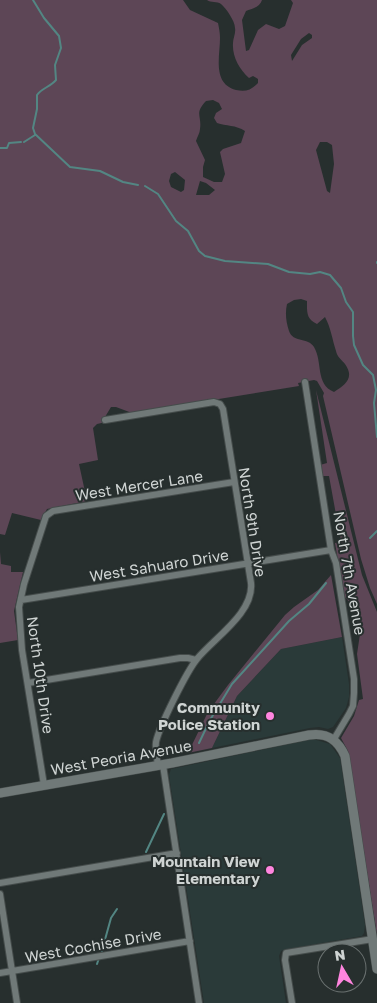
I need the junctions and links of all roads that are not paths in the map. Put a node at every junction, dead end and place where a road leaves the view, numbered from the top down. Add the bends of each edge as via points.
1 (305, 382) dead end
2 (105, 420) dead end
3 (234, 482) junction
4 (48, 513) joint
5 (332, 550) junction
6 (247, 563) junction
7 (20, 600) junction
8 (196, 660) junction
9 (28, 683) junction
10 (334, 739) junction
11 (161, 765) junction
12 (44, 785) junction
13 (0, 793) edge
14 (177, 853) junction
15 (0, 883) edge
16 (0, 894) edge
17 (372, 939) junction
18 (190, 941) junction
19 (377, 969) edge
20 (12, 971) junction
21 (0, 973) edge
22 (17, 1003) edge
23 (199, 1003) edge
24 (292, 1003) edge

1 - 5 street, North 7th Avenue
2 - 3 street, North 9th Drive via 214,402 220,404
3 - 4 street, West Mercer Lane
3 - 6 street, North 9th Drive
4 - 7 street, North 10th Drive
5 - 6 street, West Sahuaro Drive
5 - 10 street, North 7th Avenue via 354,694 350,714
6 - 7 street, West Sahuaro Drive
6 - 8 street, North 9th Drive via 252,589 248,602
7 - 9 street, North 10th Drive via 20,634
8 - 9 street via 180,658
8 - 11 street, North 9th Drive via 158,735 156,749
9 - 12 street, North 10th Drive
10 - 11 main road, West Peoria Avenue via 313,734
10 - 17 main road via 345,756
11 - 12 main road, West Peoria Avenue
11 - 14 street, North 9th Drive
12 - 13 main road, West Peoria Avenue
14 - 15 street
14 - 18 street, North 9th Drive
16 - 20 street
17 - 19 main road
17 - 24 street via 286,953
18 - 20 street, West Cochise Drive
18 - 23 street, North 9th Drive
20 - 21 street, West Cochise Drive
20 - 22 street

